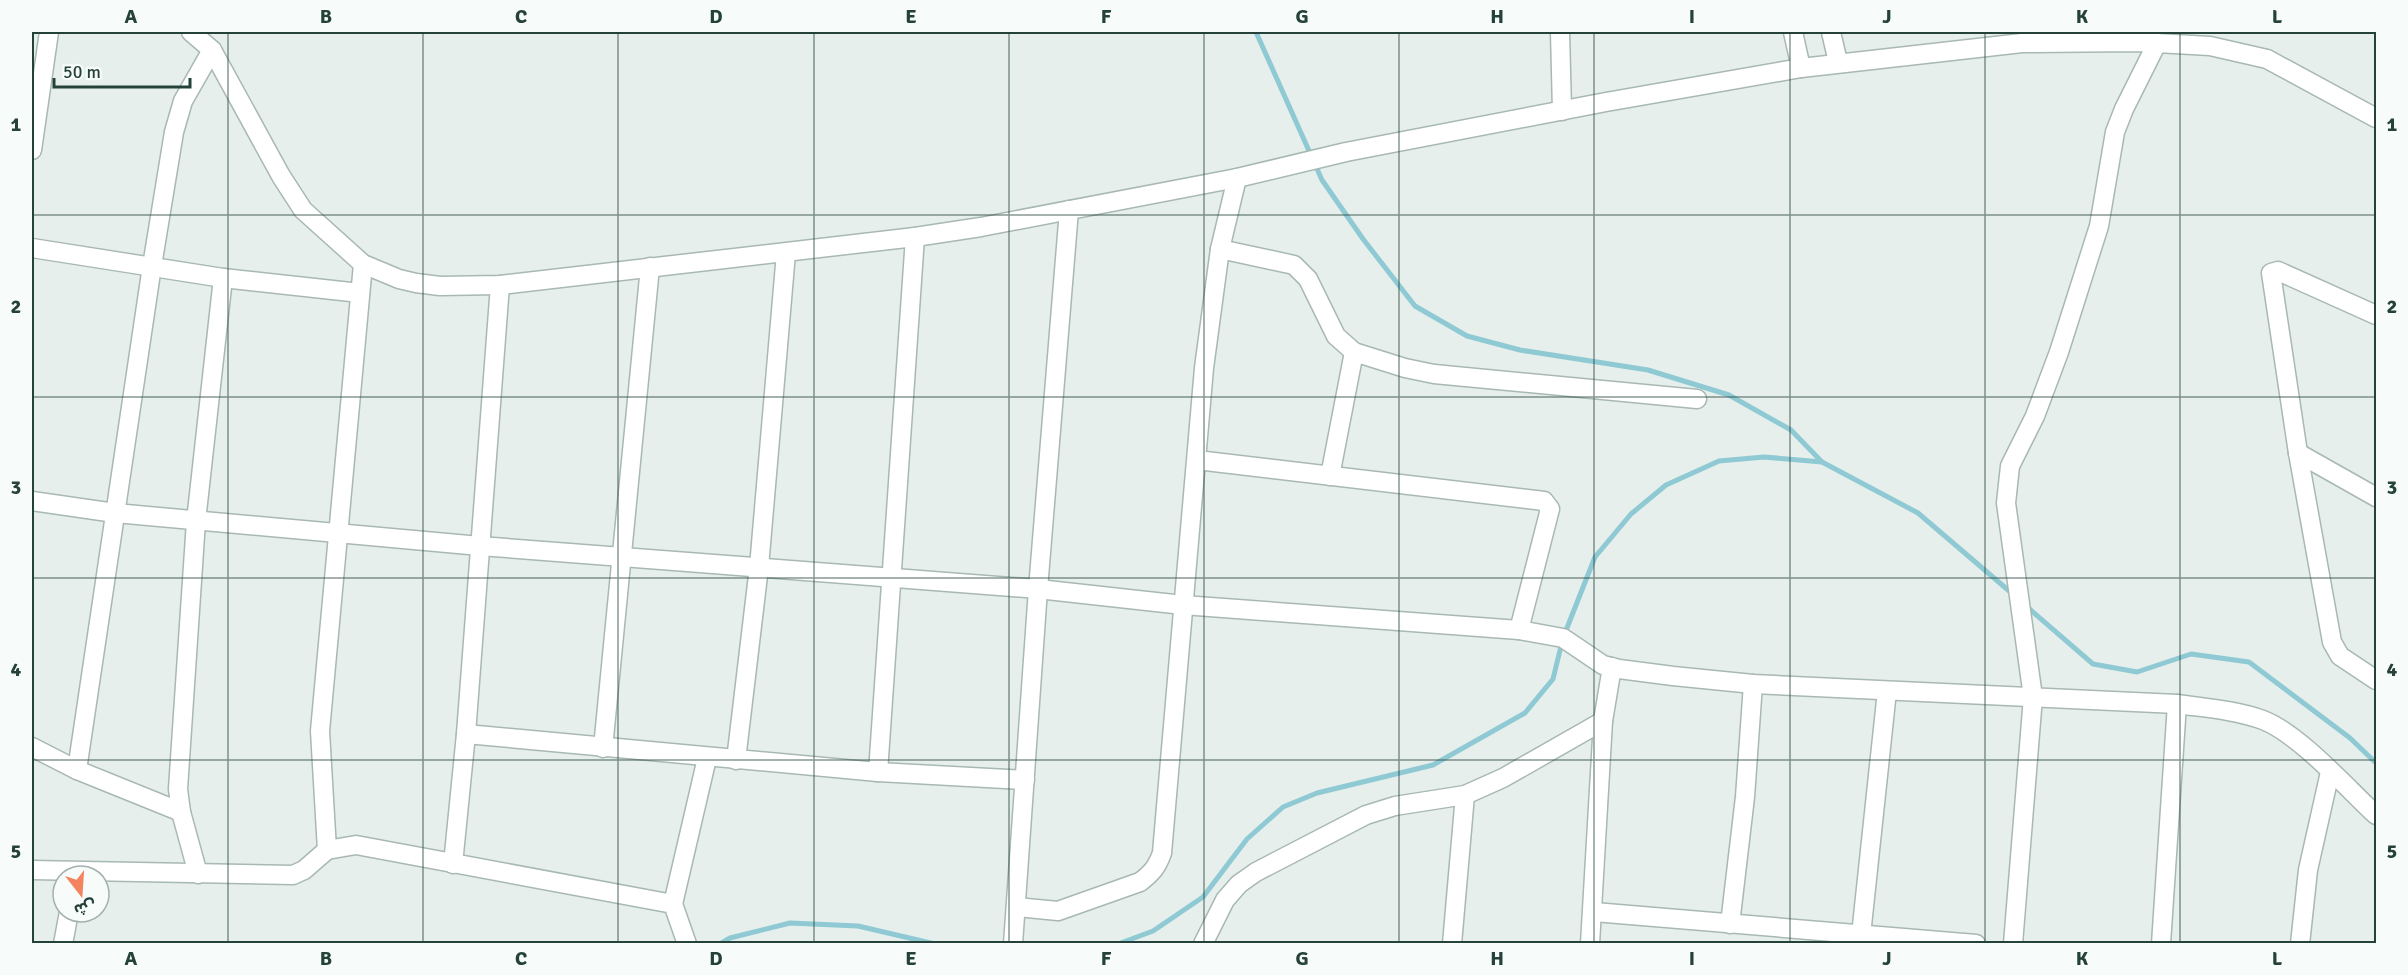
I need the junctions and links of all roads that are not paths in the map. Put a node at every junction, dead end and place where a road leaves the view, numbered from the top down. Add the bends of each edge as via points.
1 (49, 32) edge
2 (191, 32) edge
3 (1560, 32) edge
4 (1793, 32) edge
5 (1831, 32) edge
6 (2157, 43) junction
7 (212, 50) junction
8 (1838, 62) junction
9 (1801, 68) junction
10 (1562, 111) junction
11 (2376, 118) edge
12 (32, 150) edge
13 (1237, 178) junction
14 (1069, 210) junction
15 (915, 237) junction
16 (32, 248) edge
17 (1220, 249) junction
18 (786, 253) junction
19 (363, 264) junction
20 (152, 266) junction
21 (650, 267) junction
22 (223, 278) junction
23 (500, 285) junction
24 (360, 293) junction
25 (2376, 315) edge
26 (1354, 352) junction
27 (1697, 399) dead end
28 (2298, 453) junction
29 (1197, 460) junction
30 (1330, 476) junction
31 (2376, 497) edge
32 (32, 501) edge
33 (115, 513) junction
34 (196, 521) junction
35 (338, 532) junction
36 (480, 546) junction
37 (621, 557) junction
38 (759, 567) junction
39 (890, 578) junction
40 (1038, 589) junction
41 (1183, 605) junction
42 (1520, 630) junction
43 (1612, 668) junction
44 (2376, 680) edge
45 (1753, 684) junction
46 (1887, 691) junction
47 (2033, 697) junction
48 (2177, 704) junction
49 (1603, 721) junction
50 (466, 734) junction
51 (32, 747) edge
52 (603, 748) junction
53 (708, 758) junction
54 (736, 760) junction
55 (78, 770) junction
56 (878, 772) junction
57 (2330, 772) junction
58 (1024, 780) junction
59 (1465, 795) junction
60 (181, 812) junction
61 (2376, 815) edge
62 (327, 850) junction
63 (453, 864) junction
64 (32, 870) edge
65 (51, 872) edge
66 (111, 874) edge
67 (198, 874) junction
68 (673, 904) junction
69 (1016, 908) junction
70 (1594, 912) junction
71 (67, 924) edge
72 (1730, 924) junction
73 (1861, 935) junction
74 (63, 944) edge
75 (687, 944) edge
76 (1013, 944) edge
77 (1203, 944) edge
78 (1452, 944) edge
79 (1590, 944) edge
80 (1976, 944) edge
81 (2013, 944) edge
82 (2161, 944) edge
83 (2300, 944) edge

1 - 12 street
2 - 7 street
3 - 10 street
4 - 9 street
5 - 8 street
6 - 8 street via 2022,43
6 - 11 street via 2210,46 2267,59
6 - 47 street via 2115,132 2099,226 2059,352 2035,416 2010,466 2006,503
7 - 19 street via 303,210
7 - 20 street via 178,116
8 - 9 street
9 - 10 street
10 - 13 street via 1346,152
13 - 14 street
13 - 17 street
14 - 15 street
14 - 40 street
15 - 18 street
15 - 39 street
16 - 20 street
17 - 26 street via 1294,265 1308,279 1336,336
17 - 29 street via 1204,368
18 - 21 street
18 - 38 street
19 - 23 street via 416,284
19 - 24 street
20 - 22 street
20 - 33 street
21 - 23 street
21 - 37 street
22 - 24 street
22 - 34 street
23 - 36 street
24 - 35 street
25 - 28 street via 2278,271 2271,273
26 - 27 street via 1434,374
26 - 30 street
28 - 31 street
28 - 44 street via 2333,647
29 - 30 street
29 - 41 street
30 - 42 street via 1547,503 1550,509
32 - 33 street
33 - 34 street
33 - 55 street
34 - 35 street
34 - 60 street via 178,789
35 - 36 street
35 - 62 street via 320,731
36 - 37 street
36 - 50 street
37 - 38 street
37 - 52 street
38 - 39 street
38 - 54 street
39 - 40 street
39 - 56 street
40 - 41 street
40 - 58 street
41 - 42 street
41 - 69 street via 1158,865 1140,882 1066,908
42 - 43 street via 1563,638 1591,659
43 - 45 street
43 - 49 street
45 - 46 street
45 - 72 street
46 - 47 street
46 - 73 street
47 - 48 street
47 - 81 street
48 - 57 street via 2263,720 2287,732
48 - 82 street
49 - 59 street
49 - 70 street
50 - 52 street
50 - 63 street
51 - 55 street
52 - 53 street
53 - 54 street
53 - 68 street
54 - 56 street
55 - 60 street
56 - 58 street
57 - 61 street
57 - 83 street via 2308,870
58 - 69 street
59 - 77 street via 1395,806 1366,815 1256,872 1225,900
59 - 78 street
60 - 67 street
62 - 63 street via 356,845
62 - 67 street via 304,870 293,874
63 - 68 street
64 - 65 street
66 - 67 street
68 - 75 street
69 - 76 street
70 - 72 street
70 - 79 street
71 - 74 street
72 - 73 street
73 - 80 street

